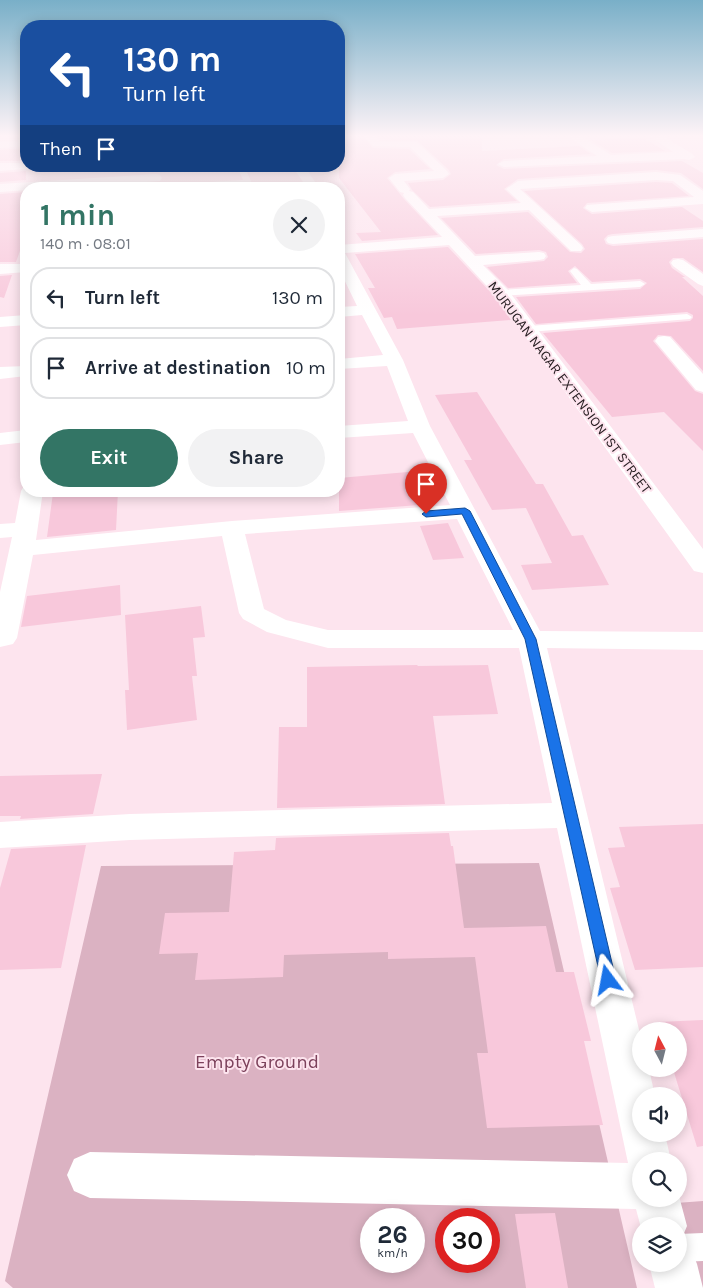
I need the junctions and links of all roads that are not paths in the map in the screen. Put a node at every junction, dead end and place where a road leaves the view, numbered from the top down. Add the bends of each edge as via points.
1 (410, 195) edge
2 (519, 195) edge
3 (703, 198) edge
4 (532, 206) junction
5 (592, 208) dead end
6 (425, 213) junction
7 (703, 233) edge
8 (659, 236) junction
9 (451, 240) junction
10 (613, 240) dead end
11 (345, 248) edge
12 (576, 248) dead end
13 (539, 256) dead end
14 (472, 260) junction
15 (345, 267) edge
16 (0, 268) edge
17 (20, 268) edge
18 (574, 270) dead end
19 (703, 282) edge
20 (640, 284) dead end
21 (588, 287) junction
22 (502, 293) junction
23 (367, 310) junction
24 (345, 312) edge
25 (687, 317) dead end
26 (20, 320) edge
27 (0, 322) edge
28 (528, 328) junction
29 (664, 340) dead end
30 (394, 360) junction
31 (345, 364) edge
32 (20, 371) edge
33 (0, 373) edge
34 (703, 385) edge
35 (420, 426) junction
36 (345, 432) edge
37 (20, 437) edge
38 (0, 439) edge
39 (31, 497) edge
40 (465, 511) junction
41 (232, 528) junction
42 (0, 530) edge
43 (24, 539) junction
44 (703, 566) edge
45 (0, 638) edge
46 (530, 639) junction
47 (703, 641) edge
48 (572, 815) junction
49 (0, 835) edge
50 (632, 1087) edge
51 (90, 1175) dead end
52 (632, 1186) edge
53 (703, 1247) edge
54 (687, 1248) edge
55 (675, 1272) edge
56 (679, 1288) edge

1 - 6 street, MURUGAN NAGAR EXTENSION 1ST STREET
2 - 4 street
3 - 5 street
4 - 6 street
4 - 12 street
6 - 9 street, MURUGAN NAGAR EXTENSION 1ST STREET
7 - 8 street
8 - 10 street
8 - 19 street
9 - 11 street
9 - 14 street, MURUGAN NAGAR EXTENSION 1ST STREET
13 - 14 street
14 - 22 street, MURUGAN NAGAR EXTENSION 1ST STREET
15 - 23 street
16 - 17 street
18 - 21 lane
20 - 21 lane
21 - 22 lane
22 - 28 street, MURUGAN NAGAR EXTENSION 1ST STREET
23 - 24 street
23 - 30 street
25 - 28 lane
26 - 27 street
28 - 44 street, MURUGAN NAGAR EXTENSION 1ST STREET
29 - 34 street
30 - 31 street
30 - 35 street
32 - 33 street
35 - 36 street
35 - 40 street
37 - 38 street
39 - 43 street
40 - 41 street
40 - 46 street
41 - 43 street
41 - 46 street via 252,613 277,626 328,640
42 - 43 street
43 - 45 street via 3,638
46 - 47 street
46 - 48 street
48 - 49 street via 130,827
48 - 50 street
51 - 52 street
53 - 54 lane
55 - 56 street

